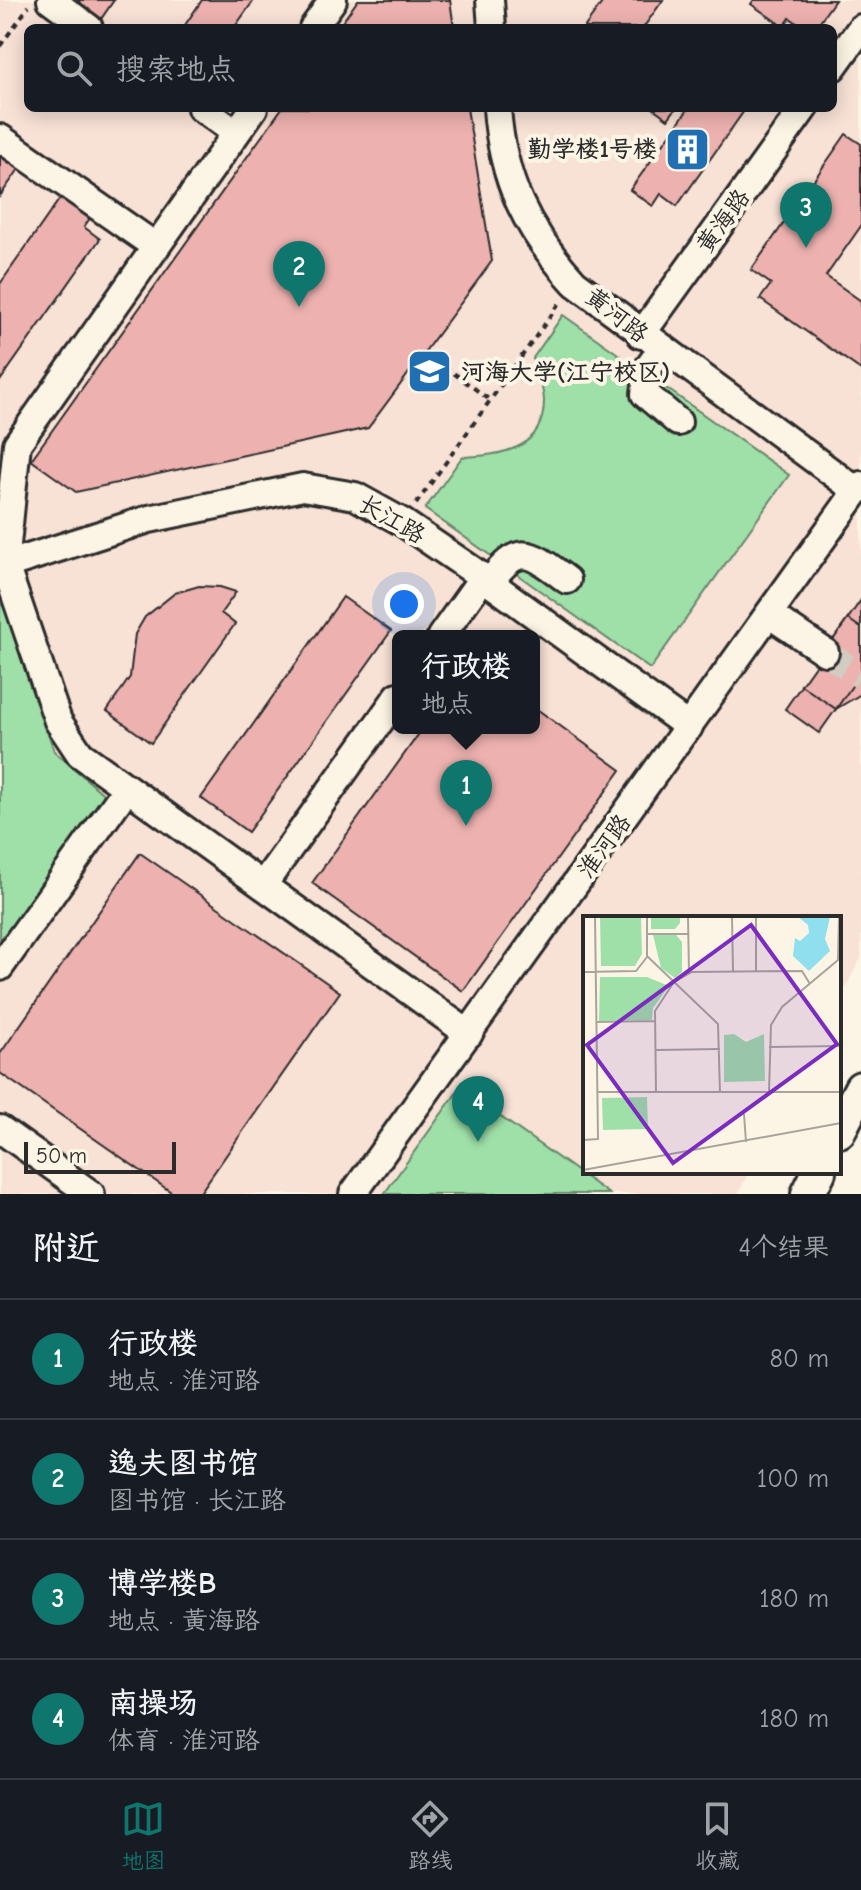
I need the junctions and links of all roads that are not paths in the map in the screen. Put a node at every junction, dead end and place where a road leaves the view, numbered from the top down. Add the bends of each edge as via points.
1 (51, 0) edge
2 (333, 0) edge
3 (490, 0) edge
4 (84, 24) edge
5 (316, 24) edge
6 (492, 24) edge
7 (861, 28) edge
8 (837, 61) edge
9 (207, 112) edge
10 (251, 112) edge
11 (497, 112) edge
12 (801, 112) edge
13 (236, 133) junction
14 (0, 138) edge
15 (155, 246) junction
16 (651, 342) junction
17 (678, 422) dead end
18 (7, 460) edge
19 (859, 488) edge
20 (3, 566) edge
21 (486, 580) junction
22 (567, 580) dead end
23 (770, 615) junction
24 (446, 630) edge
25 (825, 652) tunnel mouth
26 (392, 704) edge
27 (689, 727) junction
28 (127, 788) junction
29 (263, 885) junction
30 (0, 967) edge
31 (469, 1034) junction
32 (861, 1088) edge
33 (841, 1127) edge
34 (0, 1129) edge
35 (818, 1174) edge
36 (76, 1190) edge
37 (353, 1194) edge
38 (808, 1194) edge

1 - 4 street
2 - 5 street
3 - 6 street
7 - 8 street
9 - 13 street
10 - 13 street
11 - 16 street, 黄河路 via 520,210 542,248 575,283
12 - 16 street, 黄海路
13 - 15 street
14 - 15 street
15 - 18 street
16 - 17 street, 黄海路 via 645,394
16 - 19 street, 黄河路
18 - 20 street
19 - 23 street, 淮河路
20 - 21 street, 长江路 via 149,519 303,487 355,496
20 - 28 street via 58,721 80,754
21 - 22 street via 506,560 524,554
21 - 24 street
21 - 27 street, 长江路
23 - 25 street
23 - 27 street, 淮河路
26 - 29 street
27 - 31 street, 淮河路
28 - 29 street
28 - 30 street
29 - 31 street
31 - 37 street, 淮河路
32 - 33 main road
34 - 36 street
35 - 38 main road

